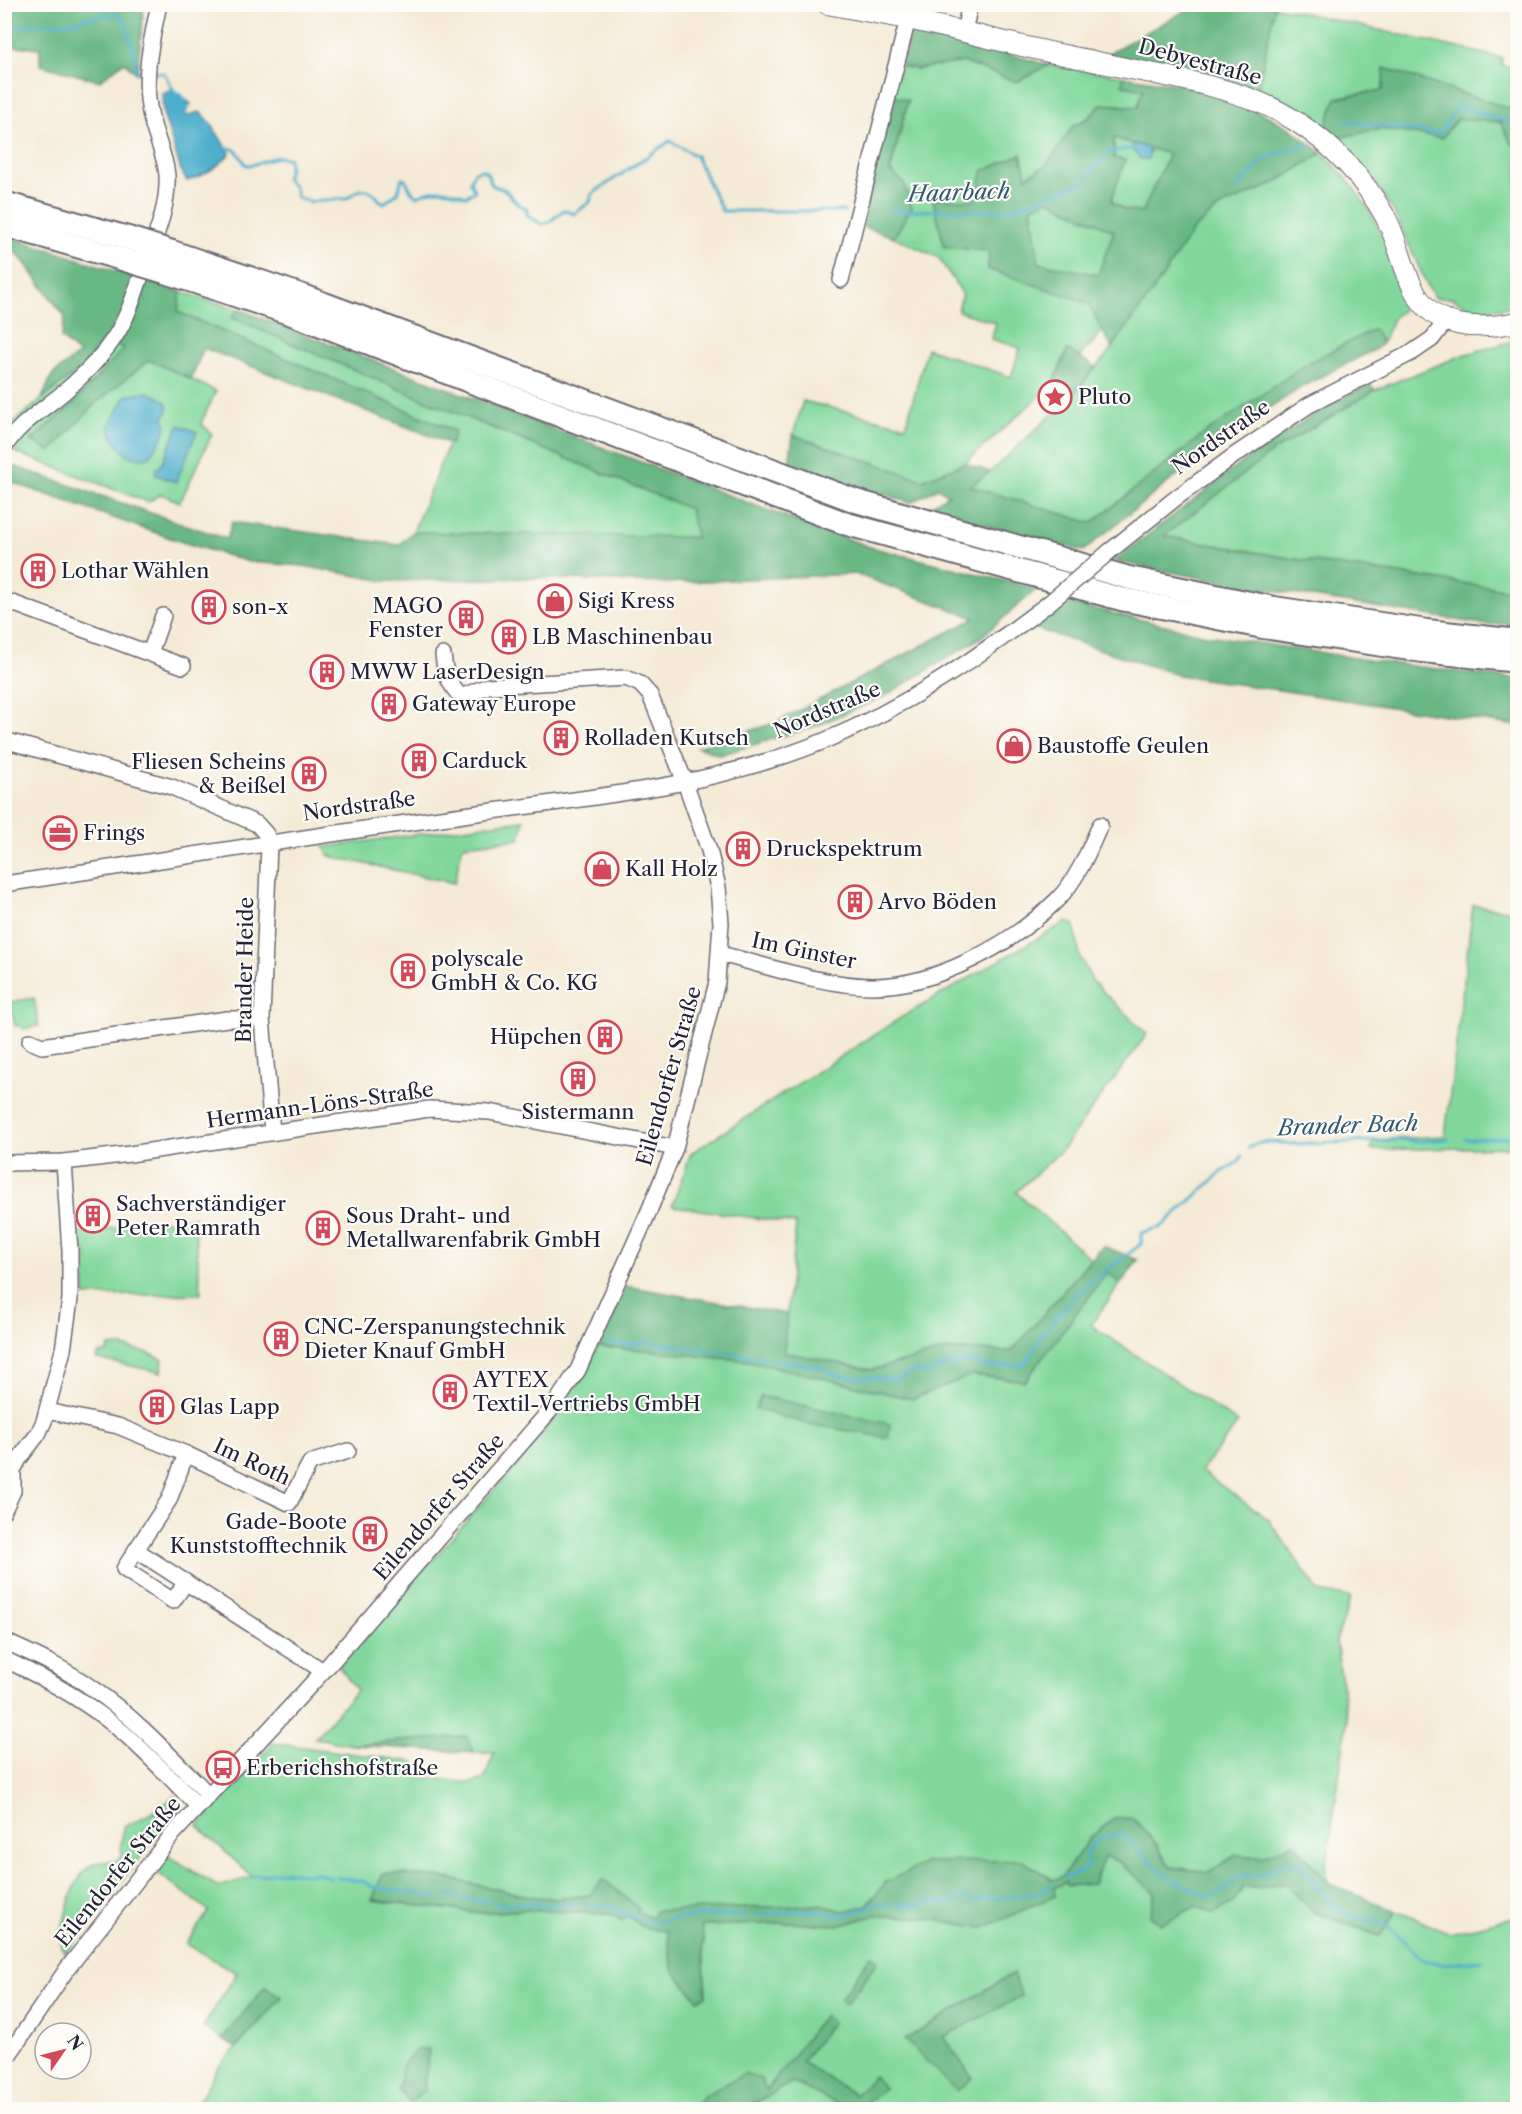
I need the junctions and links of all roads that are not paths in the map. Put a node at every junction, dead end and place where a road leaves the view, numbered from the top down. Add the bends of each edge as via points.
1 (159, 4) edge
2 (827, 4) edge
3 (970, 4) edge
4 (908, 19) junction
5 (964, 32) junction
6 (4, 203) edge
7 (4, 225) edge
8 (125, 248) junction
9 (169, 262) junction
10 (841, 280) dead end
11 (1446, 321) junction
12 (1518, 322) edge
13 (4, 448) edge
14 (4, 600) edge
15 (163, 616) dead end
16 (1518, 640) edge
17 (150, 653) junction
18 (443, 655) dead end
19 (1486, 659) junction
20 (1518, 661) edge
21 (183, 666) dead end
22 (1518, 668) edge
23 (4, 740) edge
24 (685, 782) junction
25 (1100, 825) dead end
26 (269, 844) junction
27 (4, 884) edge
28 (720, 954) junction
29 (261, 1019) junction
30 (30, 1041) dead end
31 (272, 1131) junction
32 (675, 1148) junction
33 (64, 1162) junction
34 (4, 1163) edge
35 (47, 1411) junction
36 (348, 1451) dead end
37 (186, 1454) junction
38 (9, 1468) edge
39 (4, 1510) edge
40 (136, 1550) junction
41 (186, 1582) junction
42 (4, 1641) edge
43 (4, 1659) edge
44 (323, 1671) junction
45 (208, 1794) junction
46 (198, 1806) junction
47 (4, 2062) edge

1 - 13 street via 147,71 151,118 164,155 166,190 158,233 134,300 116,335 89,370 13,433
2 - 4 main road, Debyestraße
3 - 5 street
4 - 5 main road, Debyestraße
4 - 10 street
5 - 11 main road, Debyestraße via 1204,84 1248,96 1297,122 1323,140 1367,189 1386,219 1414,290 1430,310
6 - 8 highway
7 - 8 highway
8 - 9 highway, bridge
9 - 16 highway via 300,295 867,504 1129,578 1274,608
9 - 19 highway via 295,315 847,524 1121,599 1263,627
11 - 12 main road via 1474,328
11 - 24 street, Nordstraße, bridge via 1423,346 1309,405 1176,498 1049,603 941,681 858,726 783,756
14 - 17 street
15 - 17 street
17 - 21 street
18 - 24 street, Eilendorfer Straße via 450,685 461,697 488,686 626,678 640,684 650,695
19 - 20 highway
19 - 22 highway
23 - 26 street via 172,787 257,824
24 - 26 street, Nordstraße
24 - 28 street, Eilendorfer Straße via 718,886
25 - 28 street, Im Ginster via 1086,857 1058,899 1004,941 937,974 906,983 838,983
26 - 27 street, Nordstraße
26 - 29 street, Brander Heide
28 - 32 street, Eilendorfer Straße via 717,982
29 - 30 street via 227,1019 42,1046
29 - 31 street, Brander Heide
31 - 32 street, Hermann-Löns-Straße via 429,1109 489,1112
31 - 33 street, Hermann-Löns-Straße
32 - 44 street, Eilendorfer Straße via 582,1362 553,1407
33 - 34 street, Hermann-Löns-Straße
33 - 35 street via 70,1299 63,1350
35 - 37 street, Im Roth via 118,1426
35 - 38 street via 38,1434
36 - 37 street, Im Roth via 310,1463 289,1503
37 - 40 street, Im Roth via 169,1500
38 - 39 street via 13,1491
40 - 41 street
40 - 41 street, Im Roth via 124,1569 173,1601
41 - 44 street
42 - 45 street via 93,1688
43 - 46 street via 37,1674 104,1718
44 - 45 street, Eilendorfer Straße
45 - 46 street, Eilendorfer Straße
46 - 47 street, Eilendorfer Straße via 67,1969

